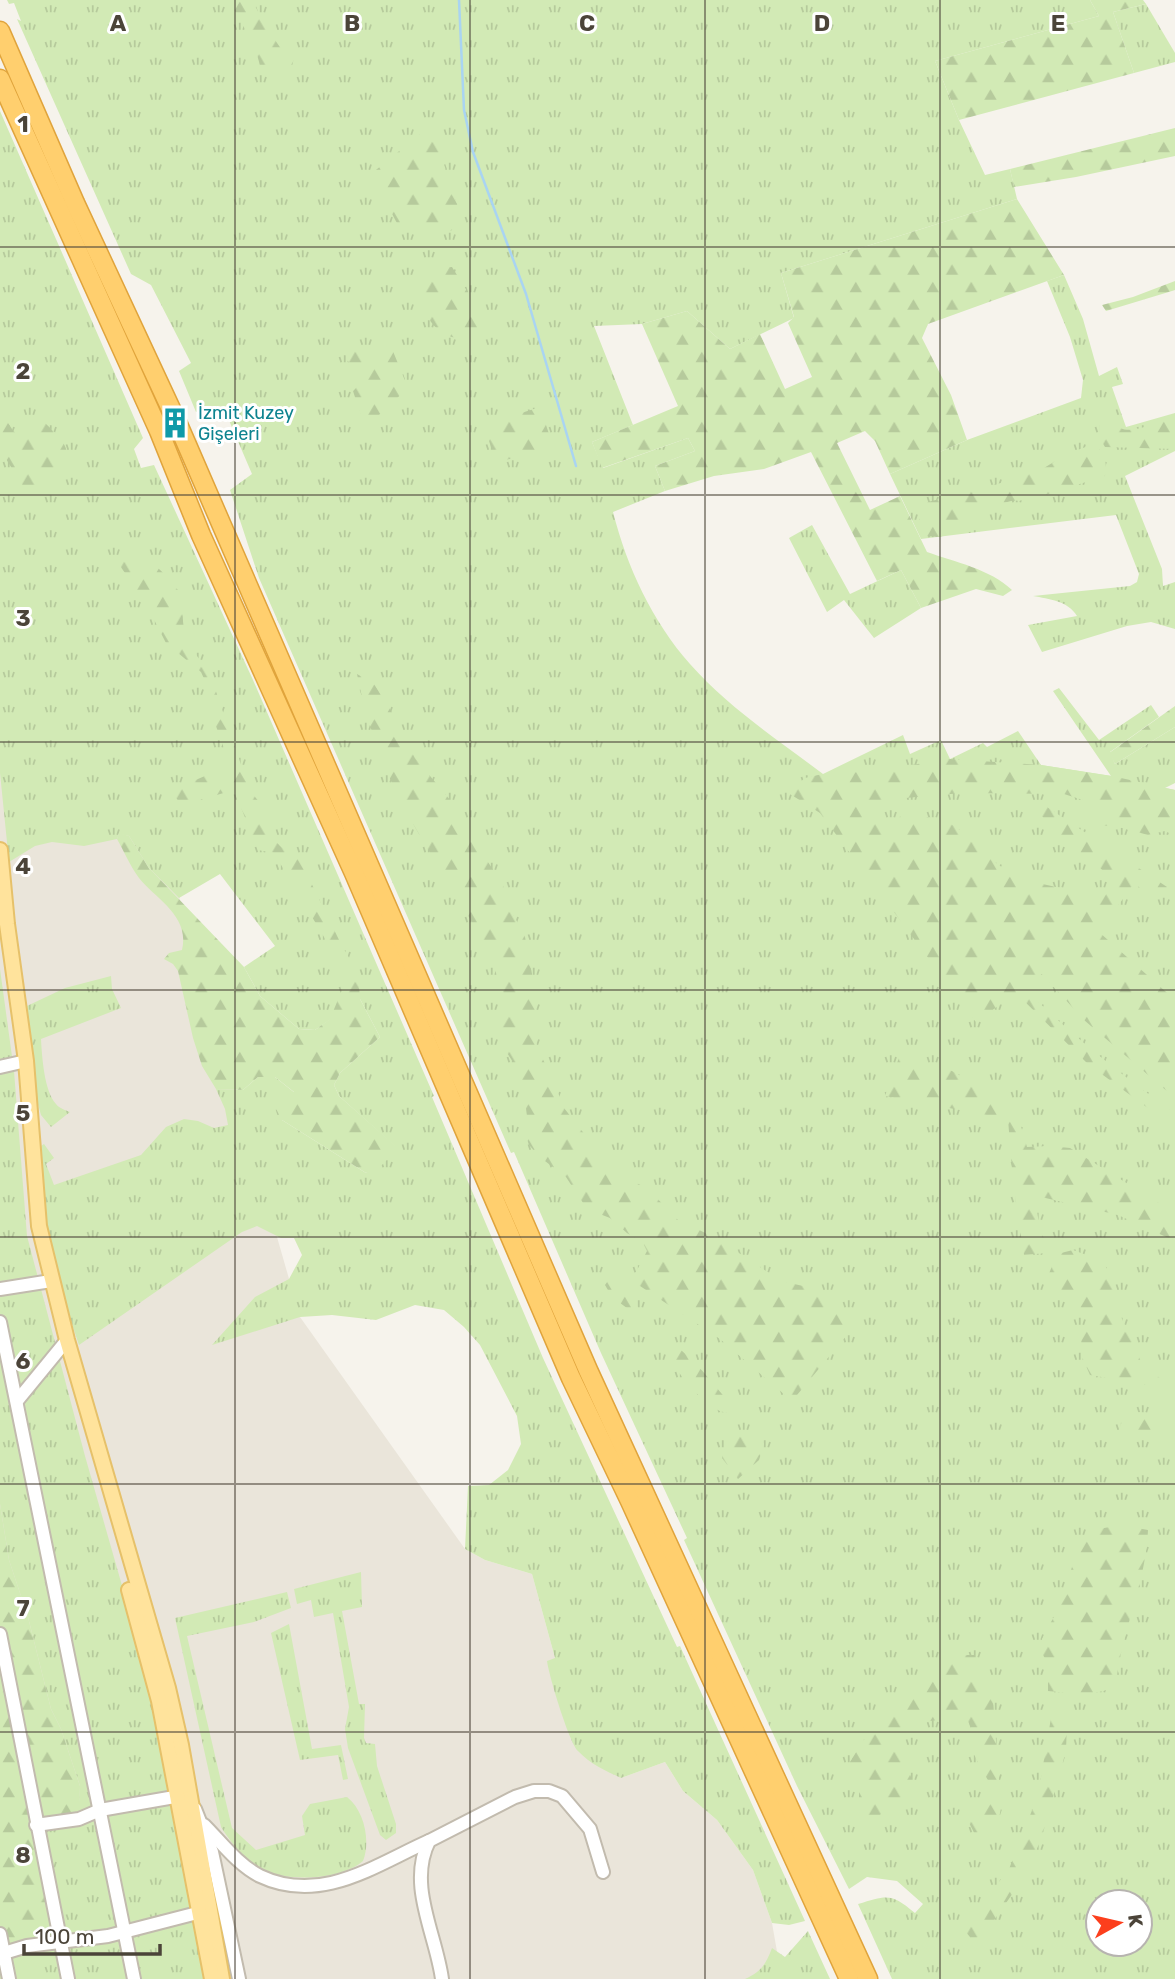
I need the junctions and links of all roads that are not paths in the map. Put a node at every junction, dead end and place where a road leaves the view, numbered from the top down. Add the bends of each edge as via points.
1 (0, 31) edge
2 (0, 79) edge
3 (0, 850) edge
4 (2, 923) edge
5 (22, 1062) junction
6 (0, 1067) edge
7 (47, 1281) junction
8 (0, 1289) edge
9 (0, 1322) edge
10 (64, 1343) junction
11 (18, 1401) junction
12 (0, 1634) edge
13 (184, 1795) junction
14 (100, 1810) junction
15 (201, 1821) junction
16 (36, 1825) junction
17 (429, 1841) junction
18 (603, 1872) dead end
19 (206, 1911) junction
20 (125, 1932) junction
21 (0, 1934) edge
22 (60, 1942) junction
23 (4, 1953) junction
24 (9, 1979) edge
25 (68, 1979) edge
26 (134, 1979) edge
27 (212, 1979) edge
28 (222, 1979) edge
29 (239, 1979) edge
30 (442, 1979) edge
31 (849, 1979) edge
32 (868, 1979) edge

1 - 32 highway via 177,422 588,1370
2 - 31 highway via 354,873 571,1378
3 - 4 main road
4 - 5 main road
5 - 6 street
5 - 7 main road
7 - 8 street
7 - 10 main road
9 - 11 street
10 - 11 street
10 - 13 main road via 168,1688
11 - 14 street
12 - 16 street
13 - 14 street
13 - 15 street
13 - 19 main road
14 - 16 street via 79,1819
14 - 20 street
15 - 17 street via 258,1875 289,1884 342,1881
15 - 29 street via 219,1880
16 - 22 street
17 - 18 street via 515,1797 549,1791 562,1796 590,1829
17 - 30 street via 420,1874
19 - 20 street
19 - 27 main road
19 - 28 main road
20 - 22 street
20 - 26 street
21 - 23 street
22 - 23 street
22 - 25 street
23 - 24 street

